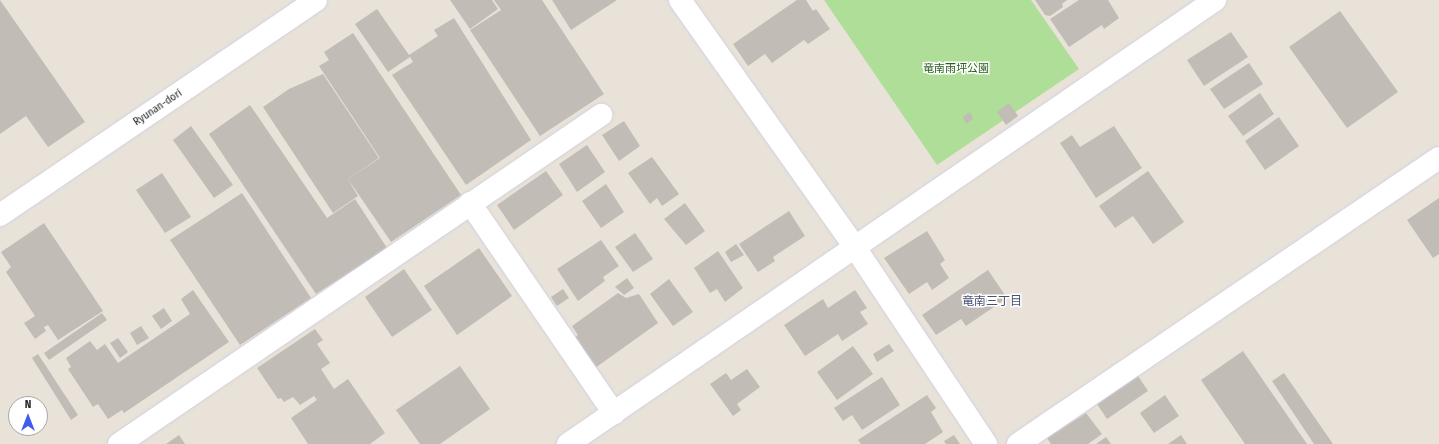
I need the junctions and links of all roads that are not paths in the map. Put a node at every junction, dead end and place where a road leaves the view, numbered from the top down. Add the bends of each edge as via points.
1 (316, 0) edge
2 (680, 0) edge
3 (1215, 0) edge
4 (601, 114) dead end
5 (1439, 158) edge
6 (470, 204) junction
7 (0, 215) edge
8 (854, 246) junction
9 (614, 413) junction
10 (119, 444) edge
11 (568, 444) edge
12 (986, 444) edge
13 (1018, 444) edge

1 - 7 street, Ryunan-dori
2 - 8 street
3 - 8 street
4 - 6 street
5 - 13 street
6 - 9 street
6 - 10 street
8 - 9 street
8 - 12 street
9 - 11 street

